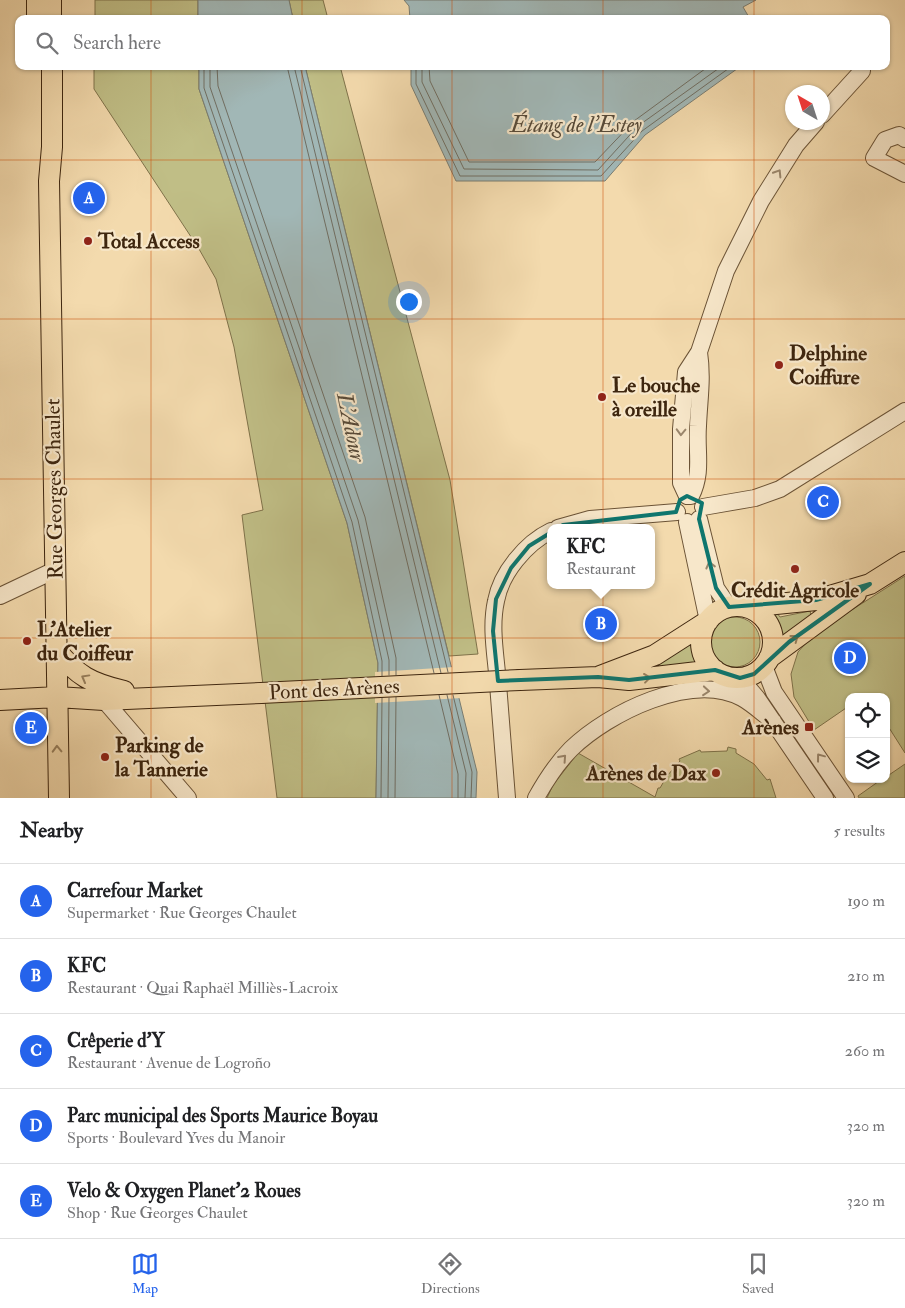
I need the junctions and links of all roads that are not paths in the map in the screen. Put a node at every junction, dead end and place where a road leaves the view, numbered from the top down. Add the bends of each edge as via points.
1 (37, 0) edge
2 (51, 0) edge
3 (37, 15) edge
4 (51, 15) edge
5 (38, 70) edge
6 (52, 70) edge
7 (862, 71) dead end
8 (830, 106) edge
9 (809, 130) edge
10 (905, 139) edge
11 (903, 168) edge
12 (49, 181) junction
13 (905, 411) edge
14 (692, 515) junction
15 (572, 524) edge
16 (547, 534) edge
17 (905, 562) edge
18 (55, 570) junction
19 (870, 584) junction
20 (0, 596) edge
21 (738, 607) junction
22 (708, 621) junction
23 (56, 650) junction
24 (767, 662) junction
25 (715, 670) junction
26 (598, 677) junction
27 (740, 678) junction
28 (148, 696) junction
29 (57, 697) junction
30 (0, 700) edge
31 (104, 700) junction
32 (773, 721) junction
33 (58, 798) edge
34 (188, 798) edge
35 (507, 798) edge
36 (536, 798) edge
37 (825, 798) edge
38 (846, 798) edge

1 - 3 main road
2 - 4 main road
5 - 12 main road, Rue Georges Chaulet via 40,146
6 - 12 main road, Rue Georges Chaulet
7 - 8 street
14 -> 9 street via 699,500 689,496 698,481 698,428 703,376 699,352 726,271 761,201
10 - 11 street via 898,135 885,140 874,158
12 - 18 main road, Rue Georges Chaulet
13 - 14 street via 780,489
14 - 15 street via 590,519
21 -> 14 street via 716,588
14 - 22 street
16 - 35 street via 520,556 496,598 493,631
17 - 19 main road
18 - 20 street
18 - 23 main road, Rue Georges Chaulet
19 - 21 main road via 816,600
24 -> 19 main road
21 - 22 main road via 719,611
21 - 24 main road via 760,613 772,630 774,641
22 - 25 main road via 702,646 704,657
22 - 26 main road via 654,654
28 -> 23 main road via 97,685 77,674
23 - 29 main road, Rue Georges Chaulet
24 - 27 main road via 754,674
38 -> 24 street via 774,692
26 -> 25 main road via 629,680
25 - 27 main road
26 - 28 main road, Pont des Arènes, bridge
27 - 32 street
28 - 31 main road
29 - 30 main road
29 - 31 main road
33 -> 29 main road, Rue Georges Chaulet
31 - 34 street
36 -> 32 street via 557,764 595,729 626,710 662,696 695,690 721,692 742,698
32 - 37 street

